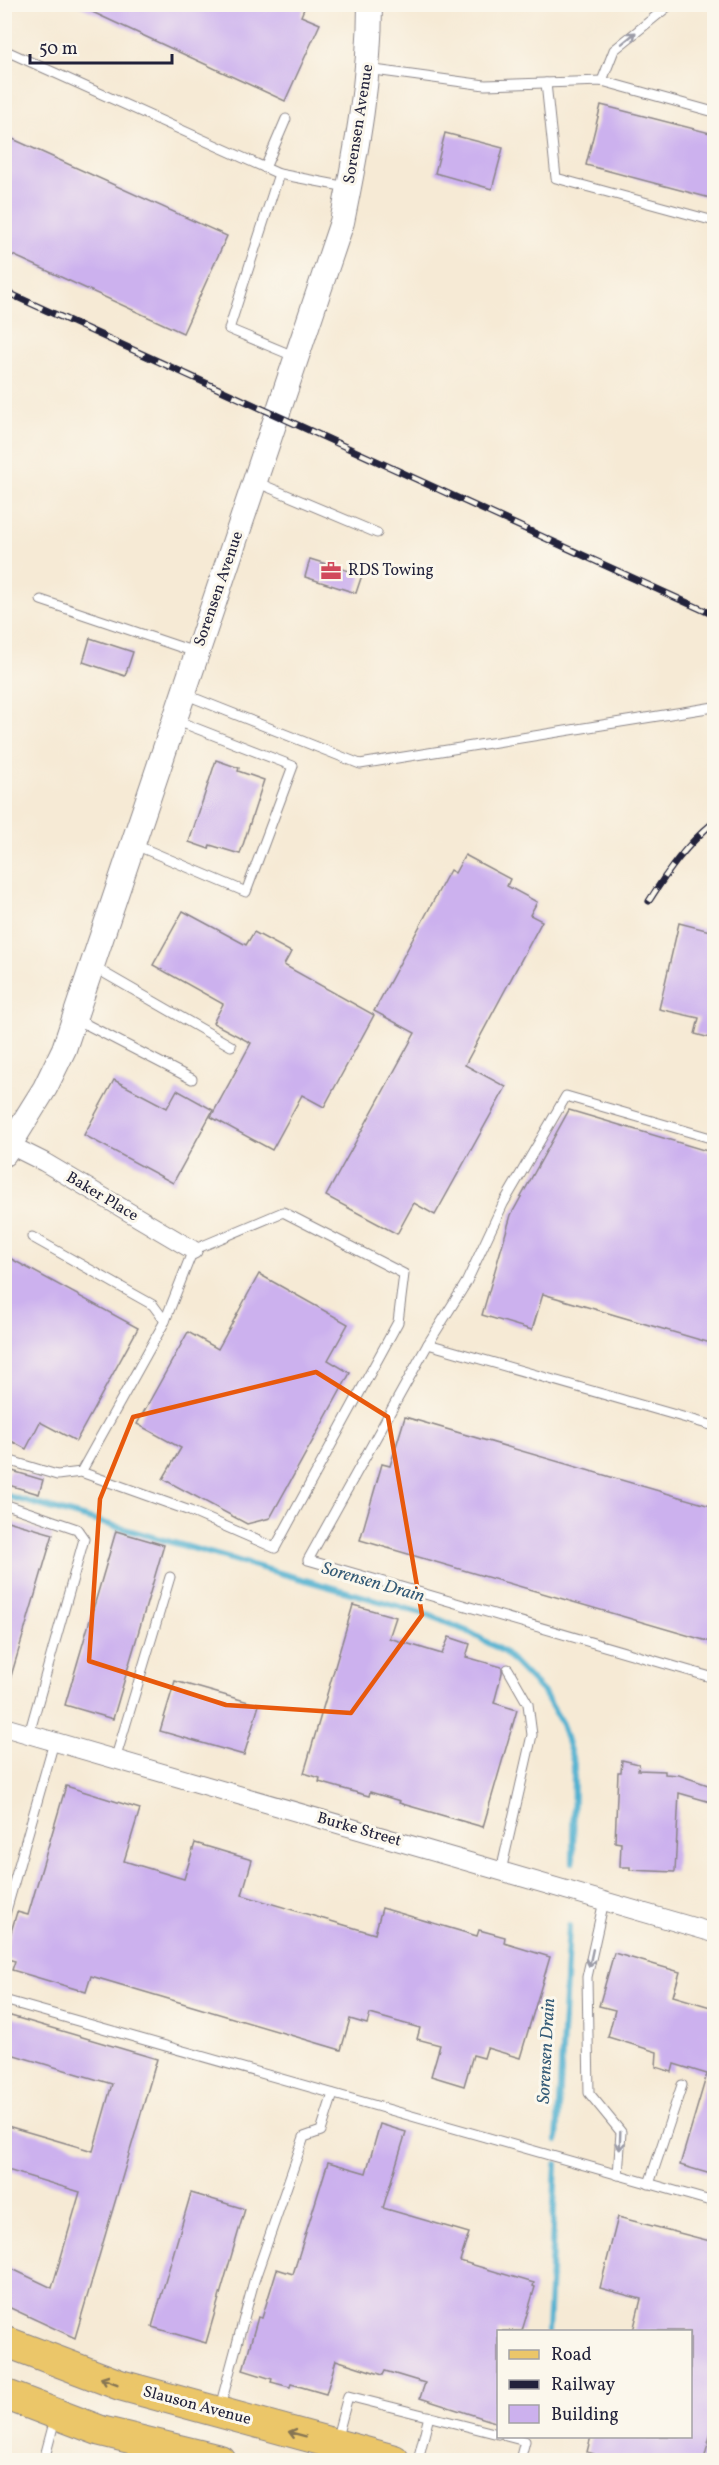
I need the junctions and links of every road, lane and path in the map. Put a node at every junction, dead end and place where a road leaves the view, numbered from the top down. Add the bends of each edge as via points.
1 (370, 4) edge
2 (671, 4) edge
3 (4, 50) edge
4 (367, 69) junction
5 (602, 81) junction
6 (546, 83) junction
7 (714, 112) edge
8 (286, 119) dead end
9 (265, 168) junction
10 (279, 174) junction
11 (349, 187) junction
12 (714, 221) edge
13 (297, 358) junction
14 (256, 482) junction
15 (377, 533) dead end
16 (41, 600) dead end
17 (198, 653) junction
18 (184, 694) junction
19 (714, 707) edge
20 (175, 720) junction
21 (133, 844) junction
22 (92, 965) junction
23 (74, 1018) junction
24 (231, 1046) dead end
25 (192, 1079) dead end
26 (714, 1139) edge
27 (7, 1149) edge
28 (32, 1237) dead end
29 (193, 1251) junction
30 (165, 1321) junction
31 (428, 1344) junction
32 (714, 1426) edge
33 (4, 1459) edge
34 (81, 1472) junction
35 (4, 1504) edge
36 (170, 1577) dead end
37 (508, 1669) dead end
38 (714, 1678) edge
39 (4, 1727) edge
40 (29, 1734) junction
41 (54, 1742) junction
42 (115, 1760) junction
43 (501, 1871) junction
44 (604, 1901) junction
45 (4, 1918) edge
46 (714, 1933) edge
47 (4, 2000) edge
48 (682, 2085) dead end
49 (333, 2094) junction
50 (618, 2175) junction
51 (649, 2184) junction
52 (714, 2202) edge
53 (4, 2341) edge
54 (4, 2394) edge
55 (219, 2412) junction
56 (56, 2414) junction
57 (429, 2416) junction
58 (497, 2434) edge
59 (514, 2438) edge
60 (335, 2444) junction
61 (45, 2460) edge
62 (220, 2460) edge
63 (394, 2460) edge
64 (418, 2460) edge
65 (520, 2460) edge

1 - 4 street, Sorensen Avenue
5 -> 2 lane via 614,50
3 - 9 lane
4 - 6 lane via 485,86
4 - 11 street, Sorensen Avenue
5 - 6 lane
5 - 7 lane
6 - 12 lane via 556,178
8 - 9 lane
9 - 10 lane
10 - 11 lane
10 - 13 lane via 229,329
11 - 13 street, Sorensen Avenue via 342,222
13 - 14 street, Sorensen Avenue
14 - 15 lane
14 - 17 street, Sorensen Avenue
16 - 17 lane
17 - 18 street, Sorensen Avenue
18 - 19 lane via 360,764
18 - 20 street, Sorensen Avenue
20 - 21 street, Sorensen Avenue
20 - 21 lane via 293,766 246,892
21 - 22 street, Sorensen Avenue
22 - 23 street, Sorensen Avenue
22 - 24 lane
23 - 25 lane
23 - 27 street, Sorensen Avenue via 45,1088
26 - 31 lane via 566,1096 503,1204 466,1283
27 - 29 street, Baker Place via 44,1162
28 - 30 lane via 153,1305
29 - 30 lane
29 - 34 lane via 284,1212 404,1274 398,1322 275,1548 190,1511
30 - 34 lane
31 - 32 lane
31 - 38 lane via 308,1560
33 - 34 lane via 57,1475
35 - 40 lane via 77,1529 84,1539
36 - 42 lane
37 - 43 lane via 528,1704 532,1735
39 - 40 street, Burke Street
40 - 41 street, Burke Street
41 - 42 street, Burke Street
41 - 45 lane
42 - 43 street, Burke Street
43 - 44 street, Burke Street
44 - 46 street, Burke Street
44 -> 50 lane via 587,1977 589,2093 621,2132
47 - 49 lane
48 - 51 lane
49 - 50 lane
49 - 55 lane via 321,2131 304,2137 254,2281
50 - 51 lane
51 - 52 lane
55 -> 53 main road, Slauson Avenue via 120,2385
54 - 56 main road
60 -> 55 main road, Slauson Avenue
56 - 61 lane
56 - 62 main road via 101,2431
57 - 58 lane
57 - 60 lane via 348,2396
57 - 64 lane
59 - 65 lane via 525,2441
60 - 63 main road, Slauson Avenue

